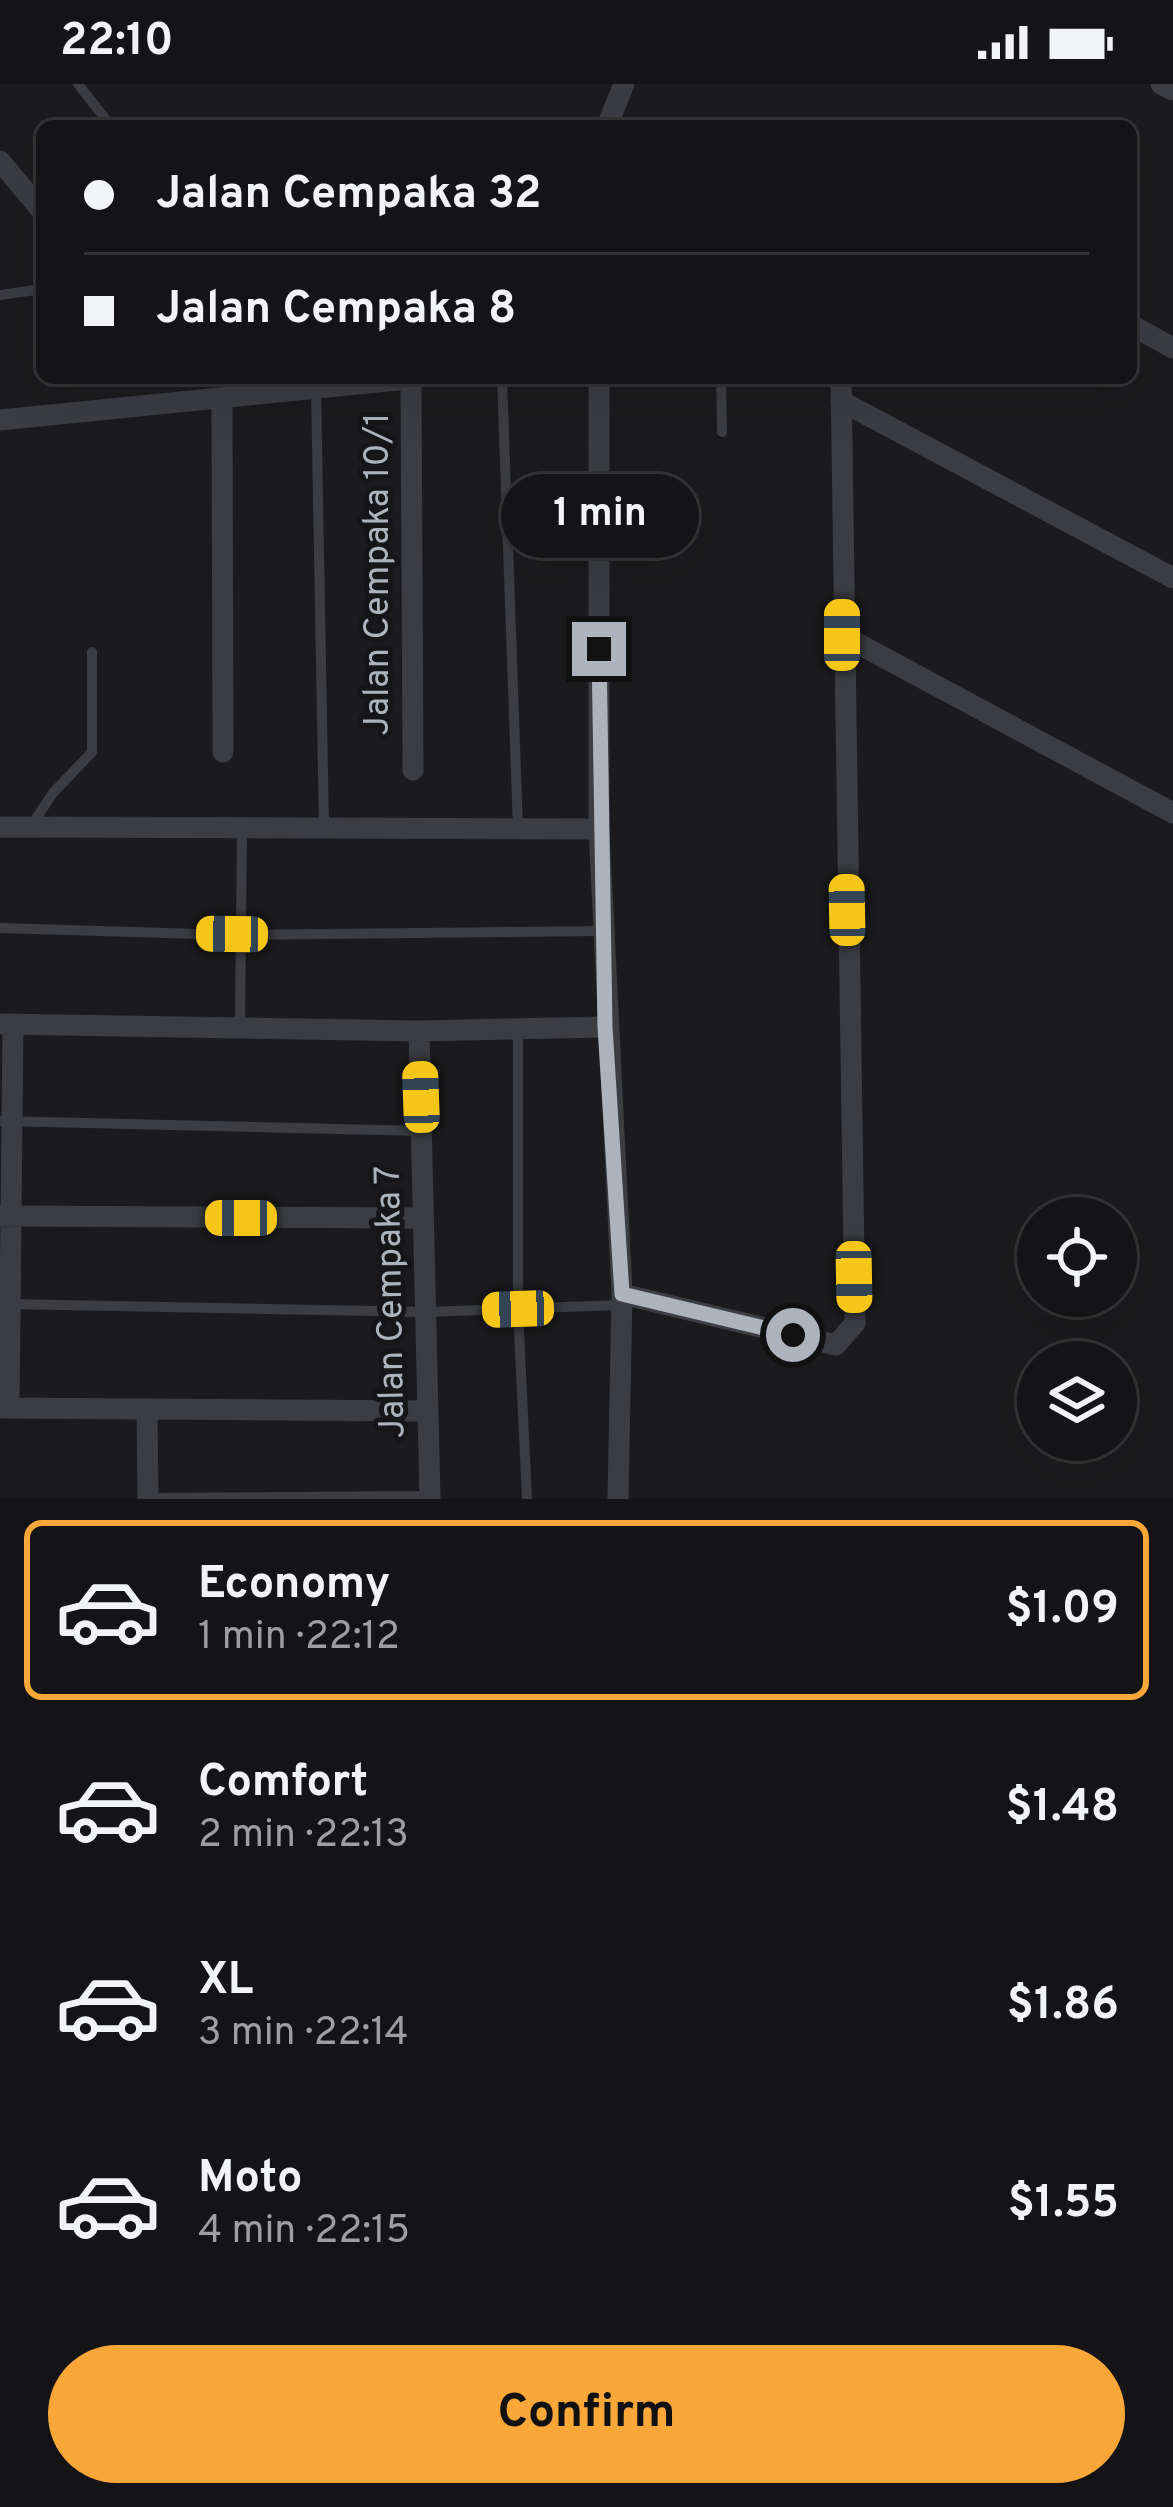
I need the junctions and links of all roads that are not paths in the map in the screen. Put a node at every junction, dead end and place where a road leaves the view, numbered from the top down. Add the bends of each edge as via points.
1 (78, 84) edge
2 (624, 84) edge
3 (1162, 84) edge
4 (1173, 90) edge
5 (106, 120) edge
6 (609, 120) edge
7 (0, 160) edge
8 (36, 204) edge
9 (36, 290) edge
10 (0, 295) edge
11 (1137, 328) edge
12 (1173, 348) edge
13 (340, 384) edge
14 (414, 384) edge
15 (502, 384) edge
16 (599, 384) edge
17 (721, 384) edge
18 (316, 386) junction
19 (841, 390) edge
20 (222, 398) junction
21 (0, 419) edge
22 (722, 432) dead end
23 (1173, 578) edge
24 (842, 635) junction
25 (92, 652) dead end
26 (223, 752) dead end
27 (413, 770) dead end
28 (1173, 813) edge
29 (31, 826) junction
30 (0, 827) edge
31 (242, 828) junction
32 (324, 828) junction
33 (518, 829) junction
34 (599, 829) junction
35 (0, 928) edge
36 (606, 931) junction
37 (240, 934) junction
38 (7, 1024) edge
39 (518, 1026) junction
40 (605, 1027) junction
41 (240, 1028) junction
42 (419, 1030) junction
43 (5, 1121) edge
44 (422, 1131) junction
45 (6, 1217) edge
46 (423, 1218) junction
47 (622, 1300) junction
48 (7, 1304) edge
49 (518, 1309) junction
50 (426, 1312) junction
51 (4, 1408) edge
52 (147, 1409) junction
53 (428, 1411) junction
54 (148, 1498) edge
55 (430, 1498) edge
56 (527, 1499) edge
57 (617, 1499) edge

1 - 5 lane
2 - 6 street
3 - 4 street
7 - 8 street
9 - 10 lane
11 - 12 street
13 - 18 street
14 - 27 street, Jalan Cempaka 10/1
15 - 33 lane
16 - 34 street
17 - 22 lane
18 - 20 street
18 - 32 lane
19 - 23 street
19 - 24 street
20 - 21 street
20 - 26 street
24 - 28 street
24 - 47 street via 855,1323 836,1345
25 - 29 lane via 92,752
29 - 30 street
29 - 31 street
31 - 32 street
31 - 37 lane
32 - 33 street
33 - 34 street
34 - 36 street
35 - 37 lane
36 - 37 lane
36 - 40 street
37 - 41 lane
38 - 41 street
38 - 43 street
39 - 40 street
39 - 42 street
39 - 49 lane
40 - 47 street
41 - 42 street
42 - 44 street, Jalan Cempaka 7
43 - 44 lane
43 - 45 street
44 - 46 street, Jalan Cempaka 7
45 - 46 street
45 - 48 street
46 - 50 street, Jalan Cempaka 7
47 - 49 lane
47 - 57 street
48 - 50 lane
48 - 51 street
49 - 50 lane
49 - 56 lane
50 - 53 street, Jalan Cempaka 7
51 - 52 street
52 - 53 street
52 - 54 street
53 - 55 street, Jalan Cempaka 7
54 - 55 lane

